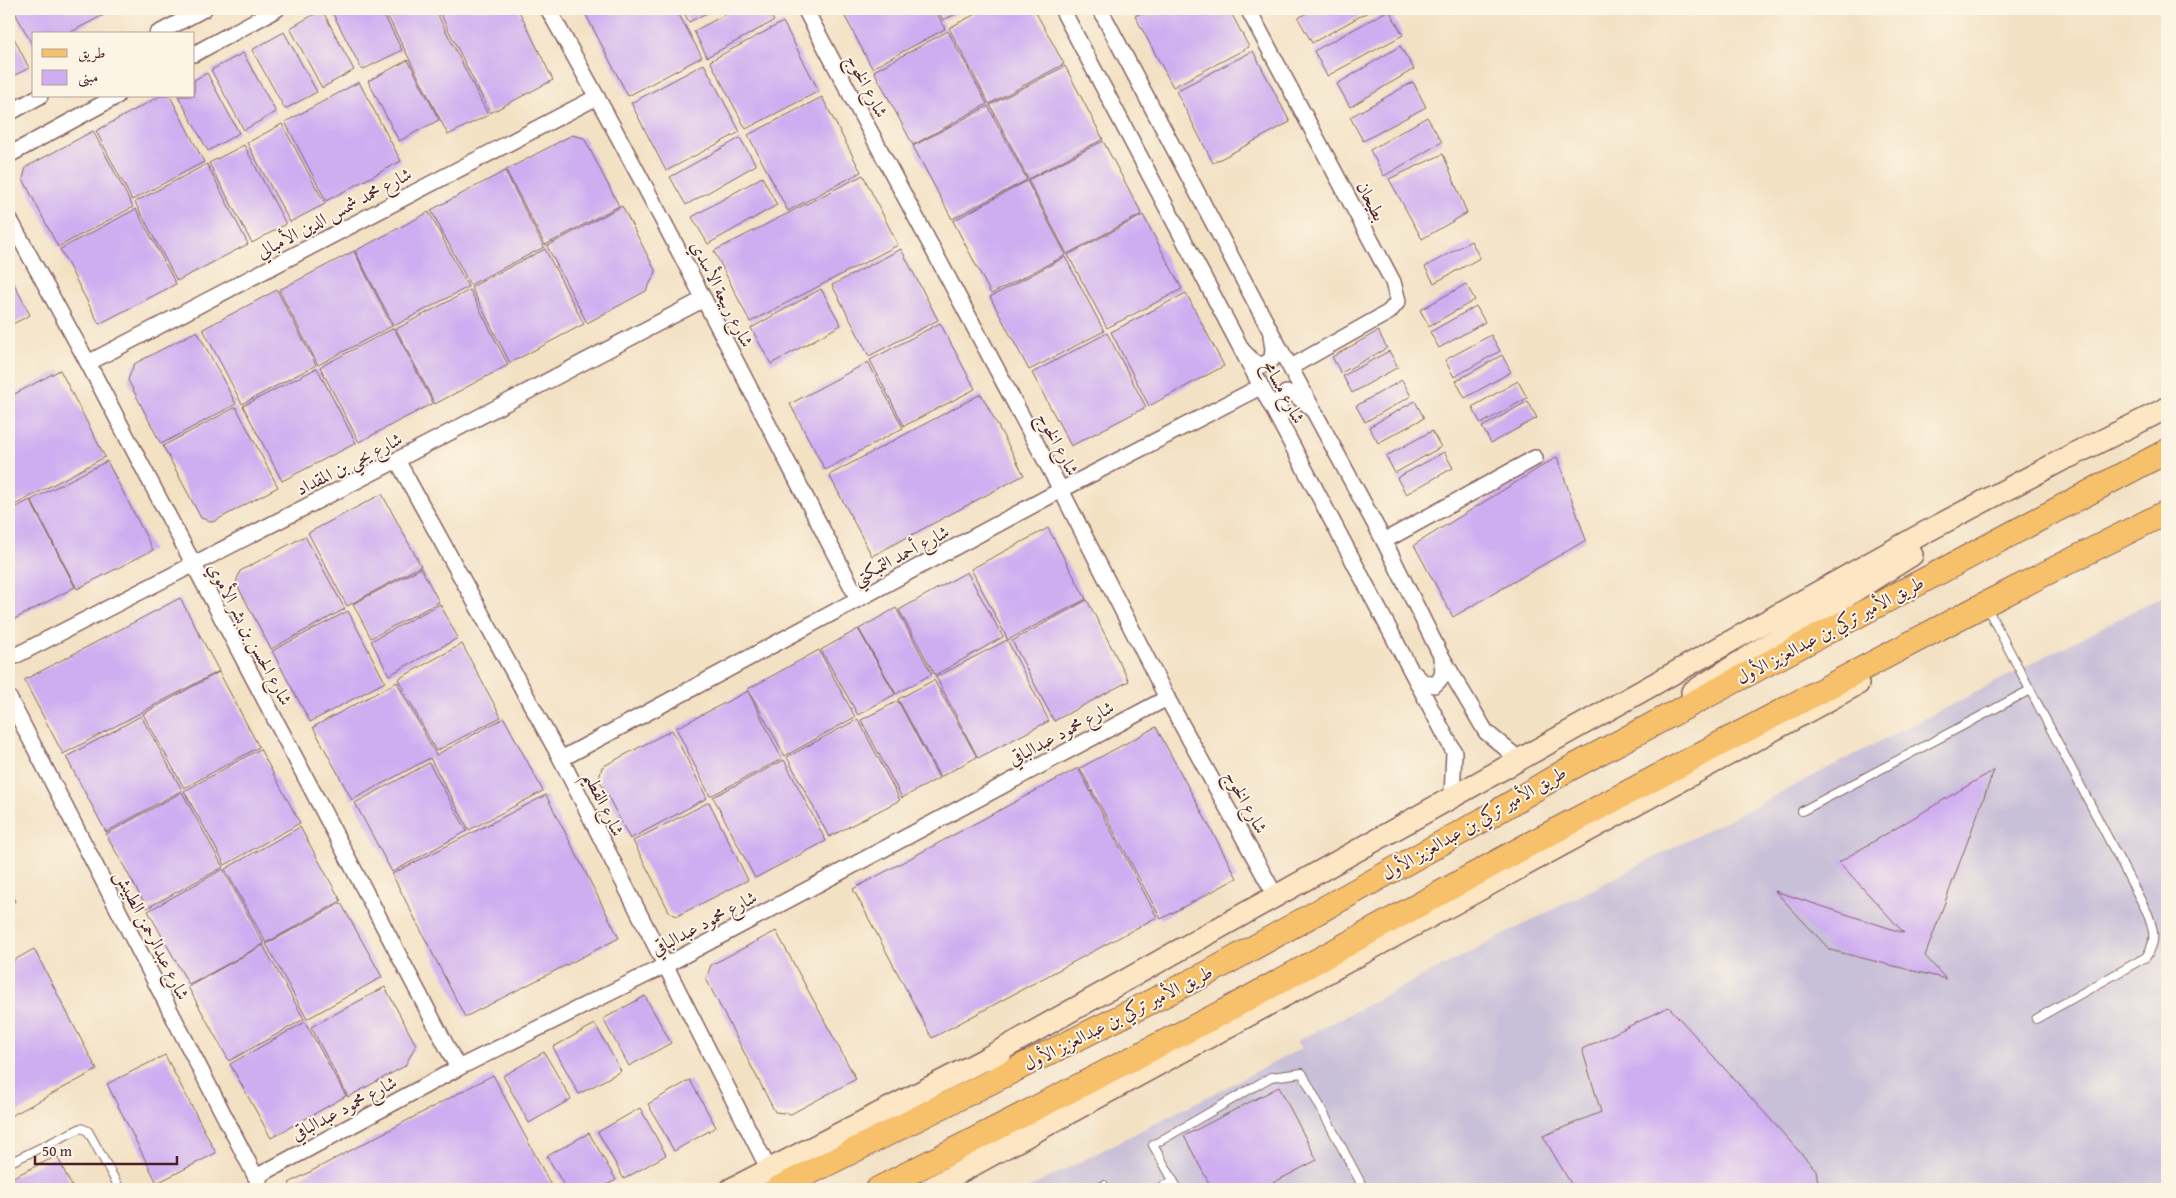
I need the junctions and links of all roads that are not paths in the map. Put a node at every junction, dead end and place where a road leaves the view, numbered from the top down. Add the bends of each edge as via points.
1 (204, 9) edge
2 (277, 9) edge
3 (548, 9) edge
4 (805, 9) edge
5 (1062, 9) edge
6 (1100, 9) edge
7 (1248, 9) edge
8 (161, 32) edge
9 (195, 53) edge
10 (597, 96) junction
11 (36, 98) edge
12 (113, 98) edge
13 (9, 113) edge
14 (9, 155) edge
15 (9, 218) edge
16 (704, 299) junction
17 (1271, 332) junction
18 (1238, 345) junction
19 (88, 364) junction
20 (1291, 367) junction
21 (1260, 388) junction
22 (2167, 408) edge
23 (1314, 410) junction
24 (1282, 428) junction
25 (2081, 450) junction
26 (2167, 451) edge
27 (1535, 458) dead end
28 (397, 460) junction
29 (1061, 490) junction
30 (2167, 514) edge
31 (1384, 541) junction
32 (192, 564) junction
33 (858, 599) junction
34 (1988, 608) junction
35 (1439, 652) junction
36 (9, 659) edge
37 (1413, 672) junction
38 (2030, 690) junction
39 (9, 698) edge
40 (1167, 698) junction
41 (561, 759) junction
42 (1520, 760) junction
43 (1569, 769) junction
44 (1452, 797) junction
45 (1802, 811) dead end
46 (1276, 897) junction
47 (664, 966) junction
48 (2036, 1019) dead end
49 (1040, 1057) junction
50 (985, 1059) junction
51 (458, 1068) junction
52 (9, 1163) edge
53 (773, 1180) edge
54 (1173, 1181) junction
55 (259, 1183) edge
56 (120, 1189) edge
57 (731, 1189) edge
58 (878, 1189) edge
59 (929, 1189) edge
60 (1096, 1189) edge
61 (1105, 1189) edge
62 (1158, 1189) edge
63 (1178, 1189) edge
64 (1364, 1189) edge

1 - 8 street
2 - 9 street
3 - 10 street, شارع ربيعة الأسدي
4 - 29 street, شارع الخوج
5 - 18 street, شارع مسامح
6 - 17 street, شارع مسامح
7 - 20 street, بطيحان via 1393,282 1398,301 1389,312
10 - 16 street, شارع ربيعة الأسدي
10 - 19 street, شارع محمد شمس الدين الأمبالي
11 - 13 street
12 - 14 street
15 - 19 street, شارع الحسن بن بشر الأموي
16 - 28 street, شارع يحي بن المقداد
16 - 33 street, شارع ربيعة الأسدي
17 - 18 street via 1272,359 1263,365 1255,362
17 - 20 street, شارع مسامح
18 - 21 street, شارع مسامح
19 - 32 street, شارع الحسن بن بشر الأموي
20 - 23 street, شارع مسامح
21 - 24 street, شارع مسامح
21 - 29 street, شارع أحمد التمبكتي
22 - 25 main road
23 - 24 street via 1294,394 1286,393 1279,401
23 - 31 street, شارع مسامح
24 - 37 street, شارع مسامح
25 - 42 main road via 1922,534
25 - 43 main road
26 - 43 main road, طريق الأمير تركي بن عبدالعزيز الأول
27 - 31 street
28 - 32 street, شارع يحي بن المقداد
28 - 41 street, شارع القطيم
29 - 33 street, شارع أحمد التمبكتي
29 - 40 street, شارع الخوج
30 - 34 main road
31 - 35 street, شارع مسامح
32 - 36 street, شارع يحي بن المقداد
32 - 51 street, شارع الحسن بن بشر الأموي
33 - 41 street, شارع أحمد التمبكتي
34 - 38 lane
34 - 58 main road via 1530,844 1228,1010
34 - 59 main road
35 - 37 street via 1444,668 1441,680 1434,685 1423,682
35 - 42 street, شارع مسامح via 1486,732
37 - 44 street, شارع مسامح via 1454,752
38 - 45 lane
38 - 48 lane via 2154,931 2153,948 2146,958
39 - 55 street, شارع عبدالرحمن الطبيش
40 - 46 street, شارع الخوج
40 - 47 street, شارع محمود عبدالباقي
41 - 47 street, شارع القطيم
42 - 44 main road
43 - 49 main road, طريق الأمير تركي بن عبدالعزيز الأول via 1208,973
44 - 46 main road
46 - 50 main road
47 - 51 street, شارع محمود عبدالباقي
47 - 53 street, شارع القطيم
49 - 50 main road
49 - 53 main road, طريق الأمير تركي بن عبدالعزيز الأول
50 - 53 main road
51 - 55 street, شارع محمود عبدالباقي
52 - 56 lane via 81,1128 88,1131
53 - 57 main road
54 - 62 lane
54 - 63 lane
54 - 64 lane via 1153,1145 1271,1077 1302,1073
60 - 61 lane via 1104,1185

